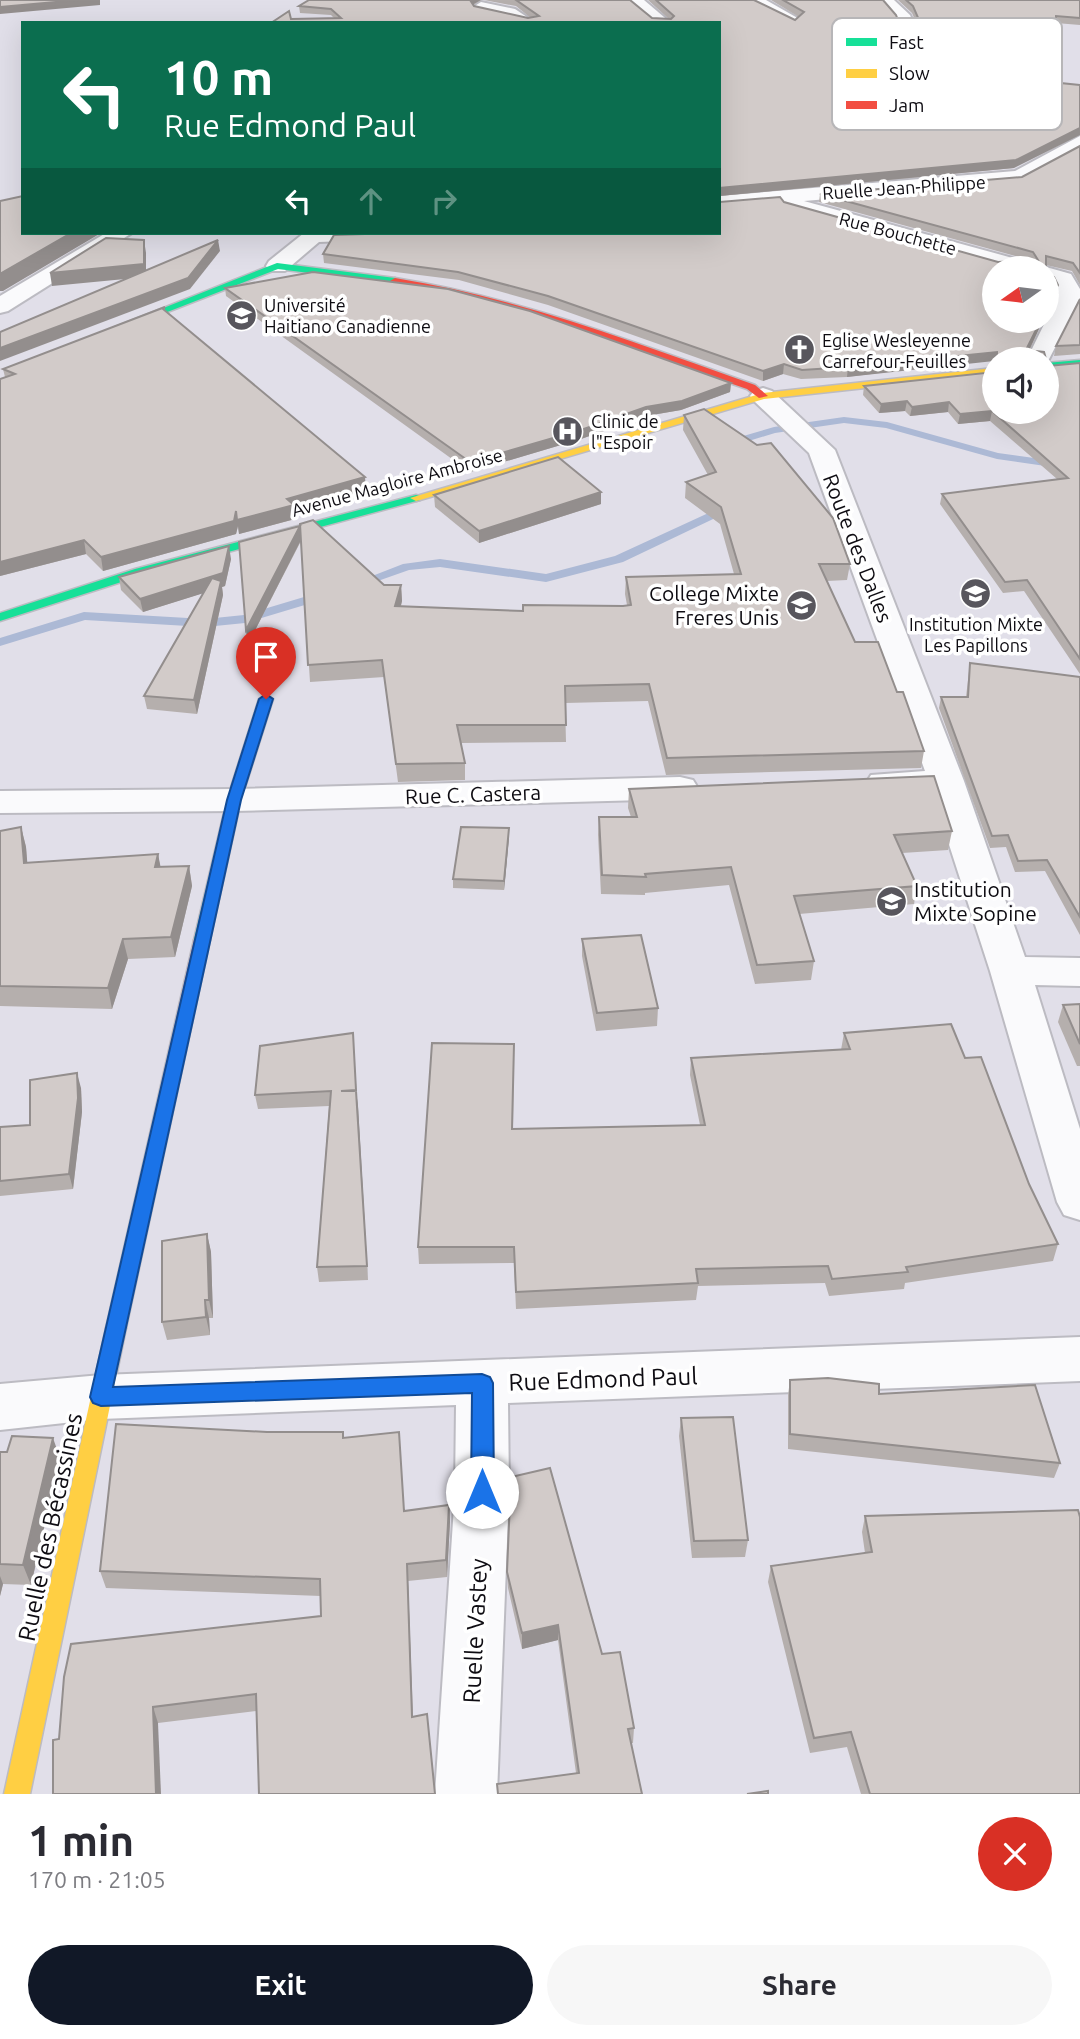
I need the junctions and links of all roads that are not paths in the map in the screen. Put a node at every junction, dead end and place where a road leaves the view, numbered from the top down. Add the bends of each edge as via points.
1 (634, 0) edge
2 (754, 0) edge
3 (885, 0) edge
4 (483, 3) edge
5 (904, 18) edge
6 (793, 20) edge
7 (471, 21) edge
8 (525, 21) edge
9 (660, 21) edge
10 (1080, 142) edge
11 (772, 199) junction
12 (721, 202) edge
13 (118, 235) edge
14 (315, 235) edge
15 (982, 257) edge
16 (277, 266) junction
17 (1059, 278) edge
18 (0, 306) edge
19 (1059, 318) edge
20 (108, 332) edge
21 (1080, 363) edge
22 (1059, 365) edge
23 (982, 372) edge
24 (763, 396) junction
25 (0, 617) edge
26 (266, 699) dead end
27 (946, 781) junction
28 (848, 784) edge
29 (709, 788) edge
30 (234, 800) junction
31 (0, 803) edge
32 (1010, 971) junction
33 (1080, 972) edge
34 (1080, 1202) edge
35 (1080, 1359) edge
36 (482, 1383) junction
37 (101, 1397) junction
38 (0, 1407) edge
39 (17, 1794) edge
40 (466, 1794) edge

1 - 9 street
2 - 6 street
3 - 5 street
4 - 7 street
4 - 8 street
10 - 11 street, Ruelle Jean-Philippe via 1020,177
11 - 12 street, Ruelle Jean-Philippe
11 - 15 street, Rue Bouchette
13 - 18 street
14 - 16 street
16 - 20 street
16 - 24 street, Route des Dalles via 450,288 539,312 751,387
17 - 19 street via 1071,294
21 - 22 street
23 - 24 street, Avenue Magloire Ambroise
24 - 25 street, Avenue Magloire Ambroise via 485,479 139,572
24 - 27 street, Route des Dalles via 821,450
26 - 30 street, Ruelle des Bécassines
27 - 28 street
27 - 32 street, Route des Dalles
29 - 30 street, Rue C. Castera
30 - 31 street, Rue C. Castera
30 - 37 street, Ruelle des Bécassines
32 - 33 street
32 - 34 street, Route des Dalles
35 - 36 street, Rue Edmond Paul
36 - 37 street, Rue Edmond Paul
36 - 40 street, Ruelle Vastey via 482,1492
37 - 38 street, Rue Edmond Paul
37 - 39 street, Ruelle des Bécassines

